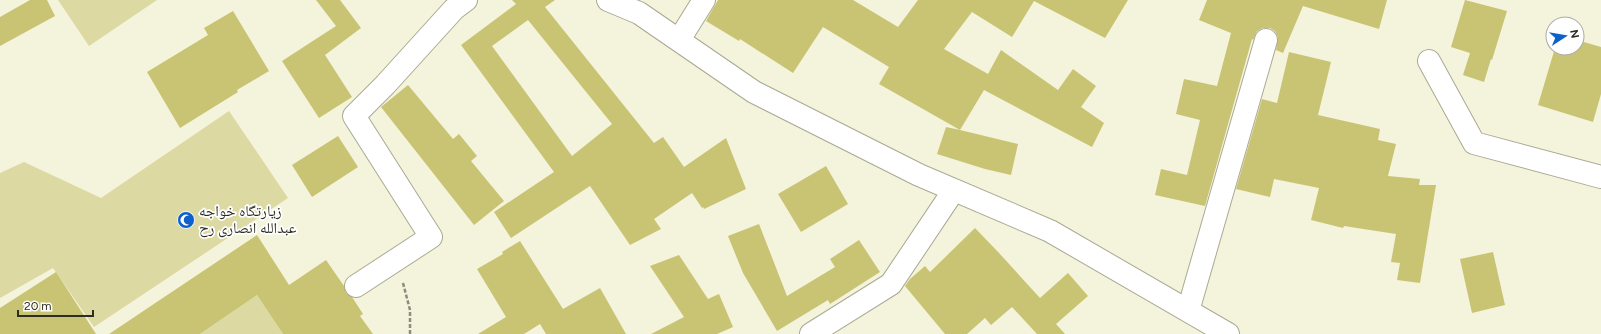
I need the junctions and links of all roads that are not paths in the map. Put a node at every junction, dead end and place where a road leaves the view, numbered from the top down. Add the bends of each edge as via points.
1 (466, 0) edge
2 (608, 0) edge
3 (704, 0) edge
4 (679, 40) junction
5 (1266, 40) dead end
6 (1429, 61) dead end
7 (1601, 177) edge
8 (954, 190) junction
9 (356, 286) dead end
10 (1188, 311) junction
11 (811, 334) edge
12 (1228, 334) edge

1 - 9 street via 354,116 431,237
2 - 4 street via 639,13
3 - 4 street
4 - 8 street via 754,92
5 - 10 street
6 - 7 street via 1474,143
8 - 10 street via 1050,231
8 - 11 street via 891,284
10 - 12 street

